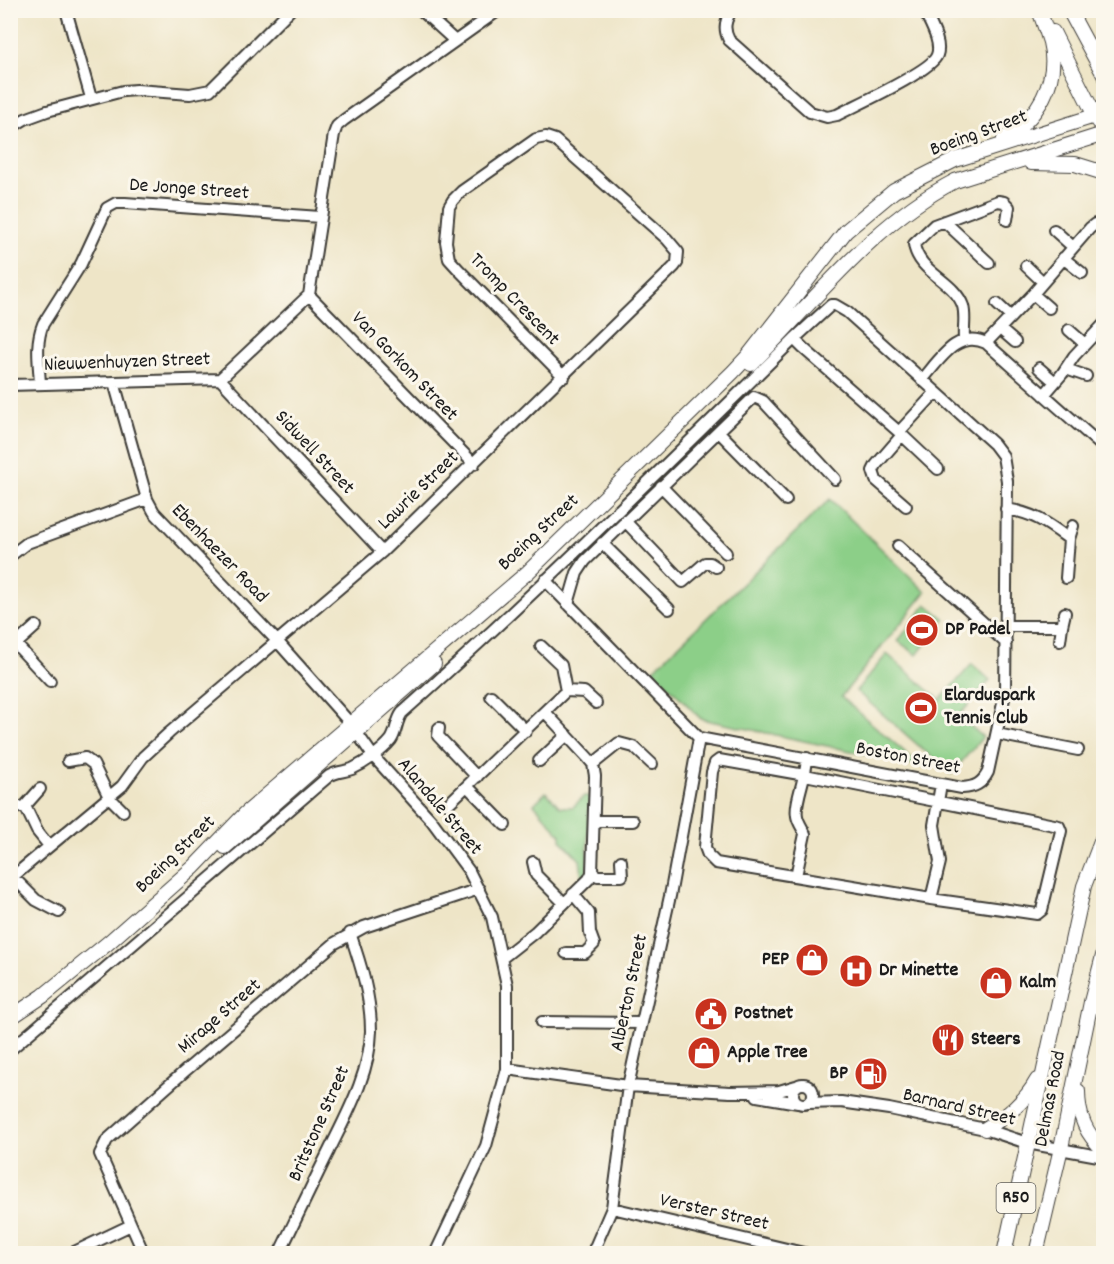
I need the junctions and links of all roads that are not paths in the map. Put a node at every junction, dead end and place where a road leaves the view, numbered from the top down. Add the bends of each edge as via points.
1 (66, 10) edge
2 (290, 10) edge
3 (421, 10) edge
4 (499, 10) edge
5 (732, 10) edge
6 (924, 10) edge
7 (1041, 10) edge
8 (1069, 10) edge
9 (455, 41) junction
10 (1104, 75) edge
11 (91, 98) junction
12 (1099, 114) edge
13 (10, 128) edge
14 (1104, 133) edge
15 (990, 148) junction
16 (1023, 160) junction
17 (1104, 173) edge
18 (320, 217) junction
19 (646, 219) joint
20 (944, 220) junction
21 (1007, 220) dead end
22 (1104, 224) edge
23 (1054, 230) dead end
24 (1073, 247) junction
25 (1063, 258) junction
26 (989, 263) dead end
27 (1026, 266) dead end
28 (1082, 273) dead end
29 (1043, 282) junction
30 (1033, 294) junction
31 (309, 295) junction
32 (997, 304) dead end
33 (827, 308) joint
34 (1049, 308) dead end
35 (1011, 317) junction
36 (1104, 324) edge
37 (1000, 329) junction
38 (1069, 330) dead end
39 (794, 339) junction
40 (964, 339) junction
41 (1015, 342) dead end
42 (986, 343) junction
43 (1085, 344) junction
44 (1039, 368) dead end
45 (1065, 369) junction
46 (1086, 376) dead end
47 (564, 377) junction
48 (220, 379) junction
49 (922, 380) junction
50 (114, 382) junction
51 (1055, 382) junction
52 (40, 384) junction
53 (10, 385) edge
54 (936, 392) junction
55 (1044, 395) junction
56 (719, 432) junction
57 (900, 434) junction
58 (1101, 442) edge
59 (474, 464) junction
60 (938, 469) dead end
61 (835, 479) dead end
62 (661, 486) junction
63 (147, 499) junction
64 (786, 500) dead end
65 (906, 506) dead end
66 (1006, 509) junction
67 (625, 521) junction
68 (1073, 526) dead end
69 (1069, 539) junction
70 (603, 543) junction
71 (898, 546) dead end
72 (382, 552) junction
73 (726, 553) dead end
74 (12, 555) edge
75 (716, 567) dead end
76 (1066, 578) dead end
77 (545, 580) junction
78 (568, 604) junction
79 (669, 609) dead end
80 (1065, 613) dead end
81 (36, 626) dead end
82 (1006, 626) junction
83 (1062, 626) junction
84 (13, 641) edge
85 (277, 641) junction
86 (1060, 641) dead end
87 (1006, 643) junction
88 (541, 646) dead end
89 (50, 681) dead end
90 (566, 691) junction
91 (491, 696) dead end
92 (596, 703) dead end
93 (545, 712) junction
94 (353, 727) junction
95 (439, 728) dead end
96 (526, 731) junction
97 (997, 734) junction
98 (567, 735) junction
99 (699, 738) junction
100 (1078, 750) dead end
101 (373, 756) junction
102 (807, 758) junction
103 (539, 760) dead end
104 (68, 761) dead end
105 (593, 764) junction
106 (652, 764) dead end
107 (805, 774) junction
108 (477, 777) junction
109 (941, 784) junction
110 (468, 786) junction
111 (40, 789) dead end
112 (109, 797) junction
113 (938, 803) junction
114 (448, 804) dead end
115 (25, 806) junction
116 (10, 809) edge
117 (123, 811) dead end
118 (594, 821) junction
119 (633, 821) dead end
120 (505, 825) dead end
121 (1104, 834) edge
122 (49, 846) junction
123 (621, 861) dead end
124 (532, 862) dead end
125 (592, 873) junction
126 (796, 876) junction
127 (12, 878) edge
128 (479, 888) junction
129 (573, 894) junction
130 (932, 899) junction
131 (564, 903) junction
132 (59, 912) dead end
133 (350, 933) junction
134 (1104, 952) edge
135 (566, 953) dead end
136 (502, 958) junction
137 (10, 1018) edge
138 (542, 1022) dead end
139 (10, 1023) edge
140 (641, 1023) junction
141 (10, 1050) edge
142 (1046, 1055) junction
143 (1077, 1065) junction
144 (507, 1069) junction
145 (628, 1086) junction
146 (796, 1086) junction
147 (730, 1092) junction
148 (813, 1092) junction
149 (841, 1102) junction
150 (803, 1103) junction
151 (985, 1129) junction
152 (1027, 1143) junction
153 (1061, 1148) junction
154 (1104, 1150) edge
155 (1104, 1157) edge
156 (612, 1208) junction
157 (131, 1225) junction
158 (70, 1254) edge
159 (144, 1254) edge
160 (279, 1254) edge
161 (435, 1254) edge
162 (592, 1254) edge
163 (808, 1254) edge
164 (1004, 1254) edge
165 (1036, 1254) edge

1 - 11 street
2 - 11 street via 210,90 190,94 137,90
3 - 9 street
4 - 9 street
5 - 6 street via 725,28 729,40 796,101 822,116 837,115 927,67 938,55
7 - 12 main road
7 - 15 main road via 1052,62 1042,102 1016,132
8 - 10 main road
9 - 18 street via 337,126
11 - 13 street via 25,119
12 - 14 main road
12 - 15 main road, Boeing Street
14 - 16 main road, Boeing Street
15 - 94 main road, Boeing Street via 955,160 894,191 846,231 748,356 528,572
16 - 17 main road via 1075,164
16 - 94 main road, Boeing Street via 955,182 898,217 490,616
18 - 31 street
18 - 52 street, De Jonge Street via 111,205 39,334
19 - 47 street, Lawrie Street via 674,246 677,263
19 - 47 street, Tromp Crescent via 555,140 546,137 536,139 453,200 446,242 449,259
20 - 21 street via 1001,201 1009,207
20 - 26 street
20 - 40 street via 915,241 914,246 925,267 960,300 965,314
22 - 24 street via 1092,225
23 - 24 street
24 - 25 street
25 - 28 street
25 - 29 street
27 - 29 street
29 - 30 street
30 - 34 street
30 - 35 street
31 - 48 street, Nieuwenhuyzen Street
31 - 59 street, Van Gorkom Street
32 - 35 street
33 - 39 street, Boeing Street
33 - 49 street, Boston Street via 835,305 843,309
35 - 37 street
36 - 43 street
37 - 41 street
37 - 42 street
38 - 43 street
39 - 57 street
39 - 77 street, Boeing Street
40 - 42 street
40 - 49 street via 951,347
42 - 55 street
43 - 45 street
44 - 51 street
45 - 46 street
45 - 51 street
47 - 59 street, Lawrie Street
48 - 50 street, Nieuwenhuyzen Street
48 - 72 street, Sidwell Street
49 - 54 street, Boston Street
50 - 52 street, Nieuwenhuyzen Street
50 - 63 street, Ebenhaezer Road
51 - 55 street
52 - 53 street, Nieuwenhuyzen Street
54 - 57 street
54 - 66 street, Boston Street via 1000,450 1007,475
55 - 58 street
56 - 61 street via 752,399 759,398
56 - 62 street
56 - 64 street
57 - 60 street
57 - 65 street via 873,471 876,480
59 - 72 street, Lawrie Street
62 - 67 street
62 - 73 street
63 - 74 street via 27,543
63 - 85 street, Ebenhaezer Road via 158,517
66 - 69 street via 1039,518
66 - 82 street, Boston Street
67 - 70 street
67 - 75 street via 683,582 705,563
68 - 69 street
69 - 76 street
70 - 78 street via 580,568
70 - 79 street
71 - 87 street
72 - 85 street, Lawrie Street
77 - 78 street
77 - 101 street, Boeing Street via 402,713 393,737
78 - 99 street
80 - 83 street
81 - 84 street
82 - 83 street
82 - 87 street, Boston Street
83 - 86 street
84 - 89 street
85 - 94 street, Ebenhaezer Road
85 - 112 street, Lawrie Street via 143,757
87 - 97 street, Boston Street via 1005,694
88 - 90 street via 561,665
90 - 92 street via 584,692
90 - 93 street
91 - 96 street
93 - 96 street
93 - 98 street
94 - 101 street, Alandale Street
94 - 137 main road, Boeing Street via 245,814 157,900 49,992
94 - 139 main road, Boeing Street via 52,996
95 - 108 street via 438,736
96 - 108 street
97 - 100 street
97 - 109 street, Boston Street via 988,772 981,783 962,789
98 - 103 street
98 - 105 street
99 - 102 street, Boston Street
99 - 140 street, Alberton Street via 670,896
101 - 128 street, Alandale Street via 432,821
101 - 141 street, Boeing Street via 353,769 329,776
102 - 107 street
102 - 109 street, Boston Street
104 - 112 street via 82,758 91,762
105 - 106 street via 619,743 634,747
105 - 118 street
107 - 113 street
107 - 126 street via 796,810 805,834
107 - 126 street via 715,762 705,847 716,863
108 - 110 street
109 - 113 street
110 - 114 street
110 - 120 street
111 - 115 street
112 - 117 street
112 - 122 street, Lawrie Street
113 - 130 street via 934,825 940,862
113 - 130 street via 1059,826 1061,831 1039,914
115 - 116 street
115 - 122 street
118 - 119 street
118 - 125 street
121 - 142 main road, Delmas Road / R50 via 1084,886
122 - 127 street, Lawrie Street
123 - 125 street via 622,876
124 - 131 street via 536,875
125 - 129 street
126 - 130 street
127 - 132 street via 36,900
128 - 133 street, Mirage Street
128 - 136 street, Alandale Street via 492,917
129 - 131 street
129 - 135 street via 589,912 594,944 585,953
131 - 136 street
133 - 157 street, Mirage Street via 307,965 107,1140 100,1154
133 - 160 street, Britstone Street via 362,966 370,1012 368,1056 351,1105
134 - 143 main road, Delmas Road / R50
136 - 144 street, Alandale Street via 507,985
138 - 140 street
140 - 145 street, Alberton Street
142 - 151 main road via 1024,1100
142 - 152 main road, Delmas Road / R50
143 - 153 main road, Delmas Road / R50
143 - 154 main road via 1082,1122
144 - 145 street, Barnard Street
144 - 161 street, Alandale Street via 486,1146
145 - 147 street, Barnard Street
145 - 156 street, Alberton Street
146 - 147 street, Barnard Street via 779,1091
146 - 148 street, Barnard Street via 806,1084
146 - 150 street via 792,1095
147 - 150 street, Barnard Street
148 - 149 street, Barnard Street
148 - 150 street via 812,1098
149 - 150 street, Barnard Street
149 - 151 street, Barnard Street
151 - 152 street, Barnard Street
152 - 153 street, Barnard Street
152 - 164 main road, Delmas Road / R50
153 - 155 street, Barnard Street
153 - 165 main road, Delmas Road / R50
156 - 162 street, Alberton Street
156 - 163 street, Verster Street
157 - 158 street
157 - 159 street, Mirage Street

